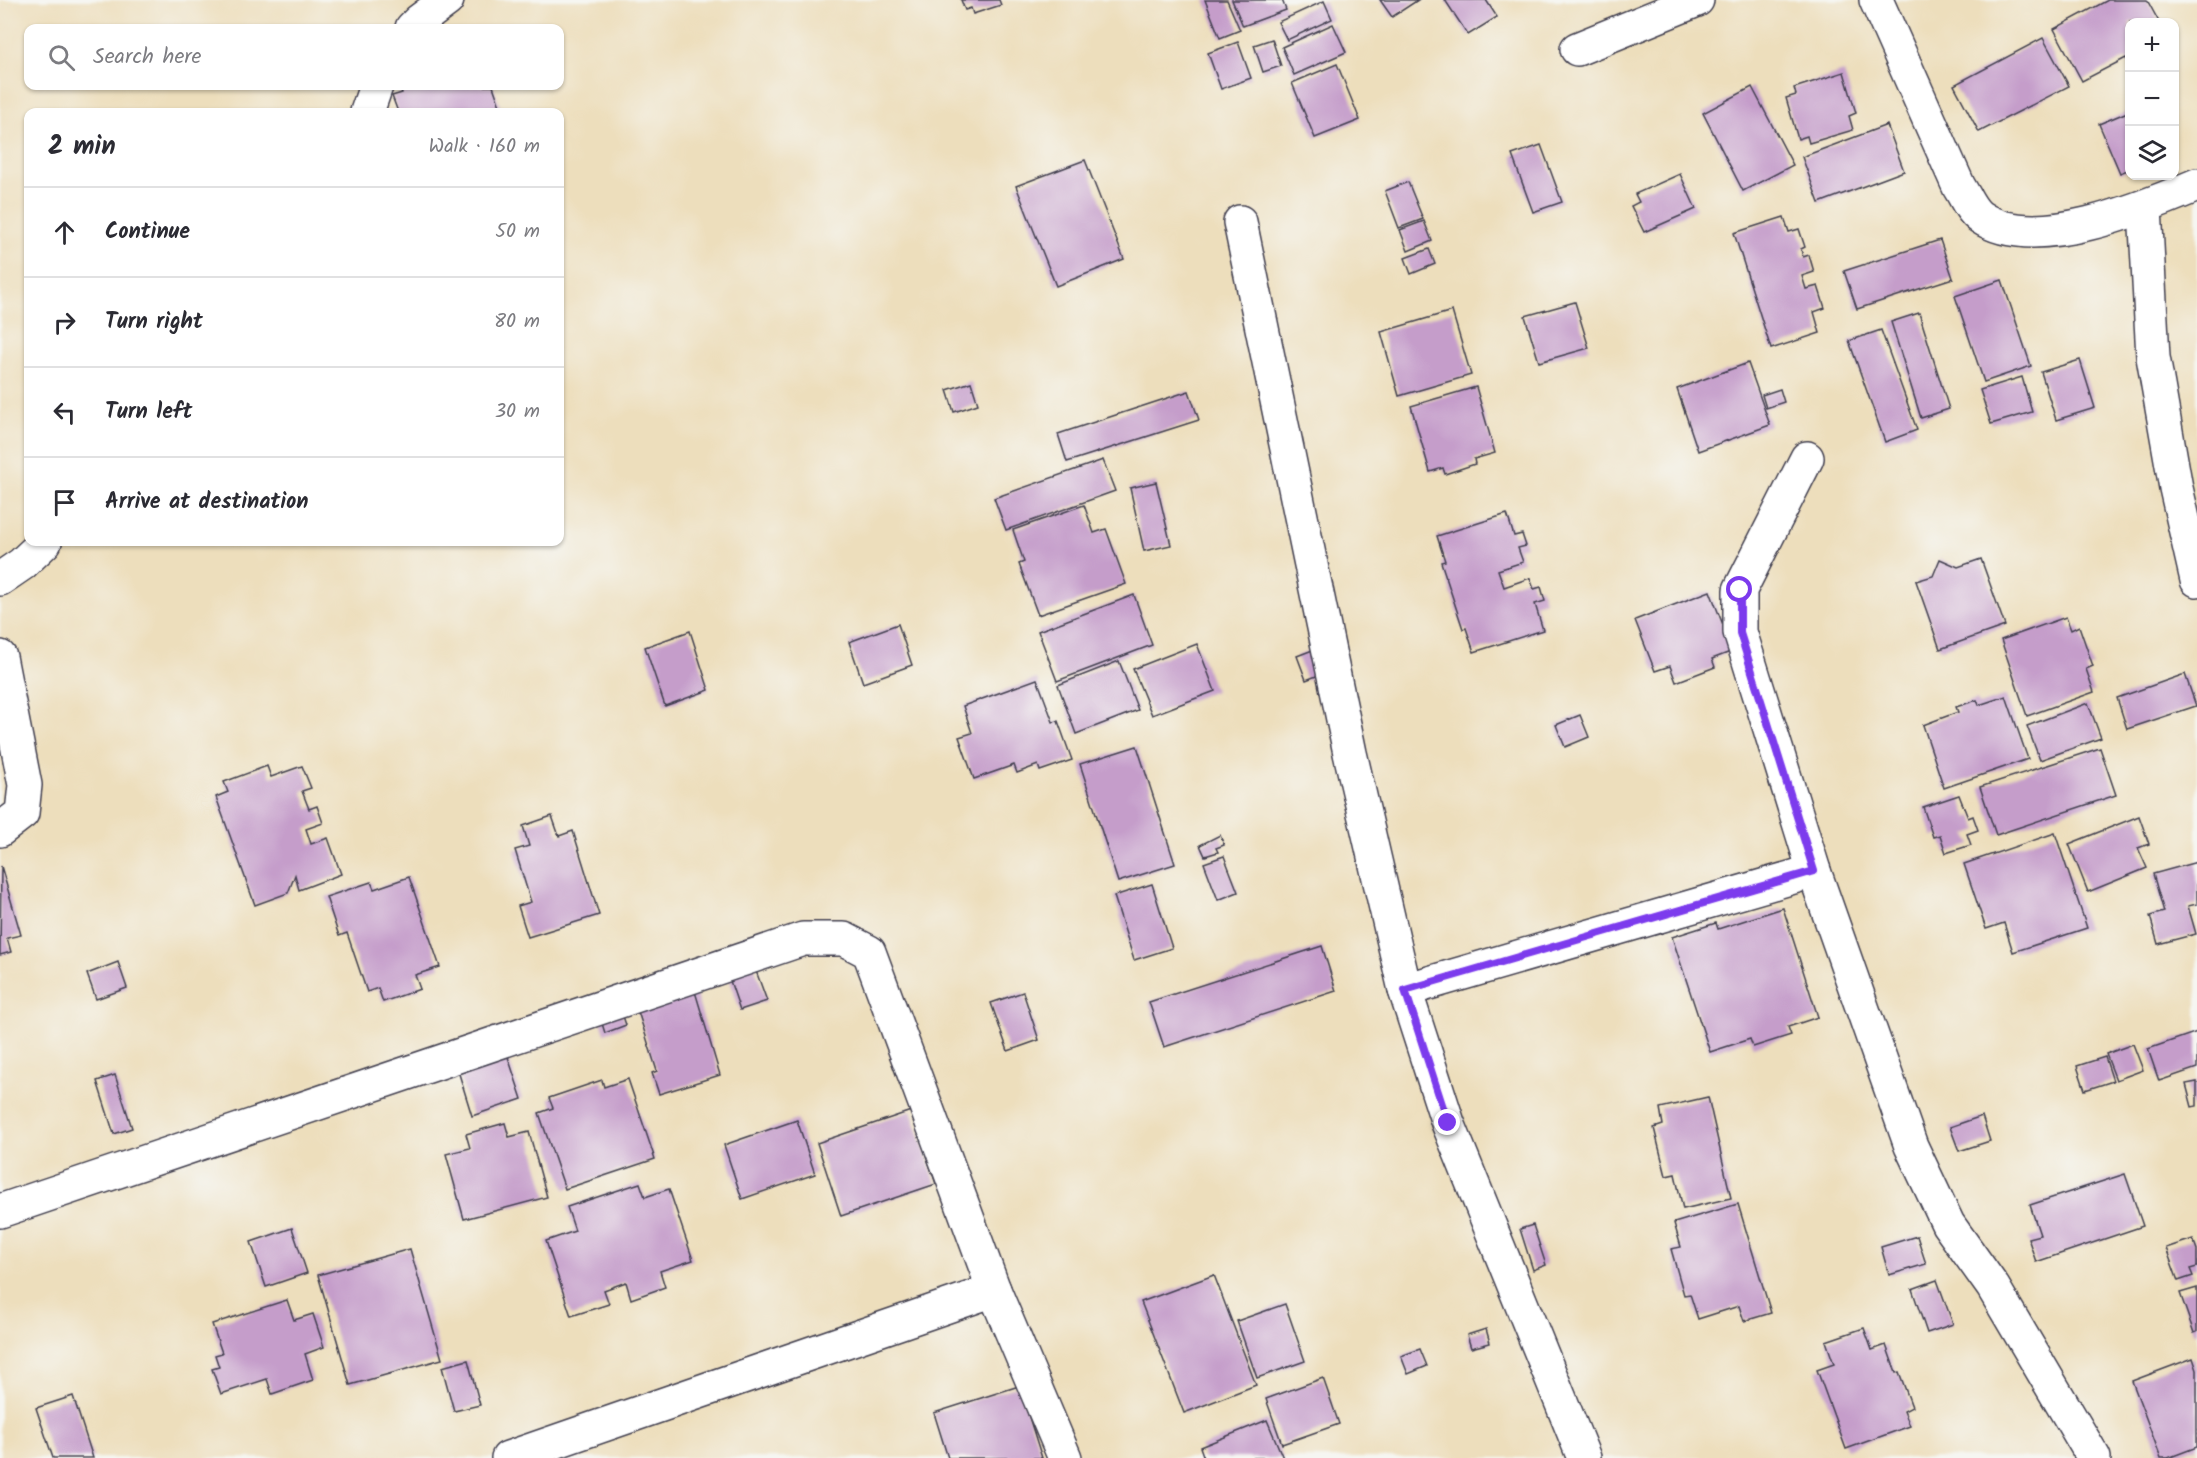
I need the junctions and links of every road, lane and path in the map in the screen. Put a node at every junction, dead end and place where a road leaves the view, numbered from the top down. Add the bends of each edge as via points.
1 (447, 0) edge
2 (1697, 0) edge
3 (1876, 0) edge
4 (416, 24) edge
5 (1577, 49) dead end
6 (375, 90) edge
7 (368, 108) edge
8 (2197, 185) edge
9 (2145, 208) junction
10 (1240, 222) dead end
11 (1807, 458) dead end
12 (41, 546) edge
13 (0, 579) edge
14 (2197, 580) edge
15 (0, 657) edge
16 (0, 830) edge
17 (1814, 871) junction
18 (1405, 990) junction
19 (0, 1211) edge
20 (994, 1290) junction
21 (508, 1458) edge
22 (1065, 1458) edge
23 (1584, 1458) edge
24 (2094, 1458) edge

1 - 4 street
2 - 5 street
3 - 9 street via 1959,187 1977,216 1995,227 2019,231 2065,228
6 - 7 street
8 - 9 street
9 - 14 street via 2153,357
10 - 18 street via 1350,753
11 - 17 street via 1740,590 1740,633
12 - 13 street
15 - 16 street via 25,785 22,813
17 - 18 street
17 - 24 street via 1911,1146 1948,1224 1993,1287
18 - 23 street via 1448,1123
19 - 20 street via 803,939 844,939 869,952
20 - 21 street
20 - 22 street

